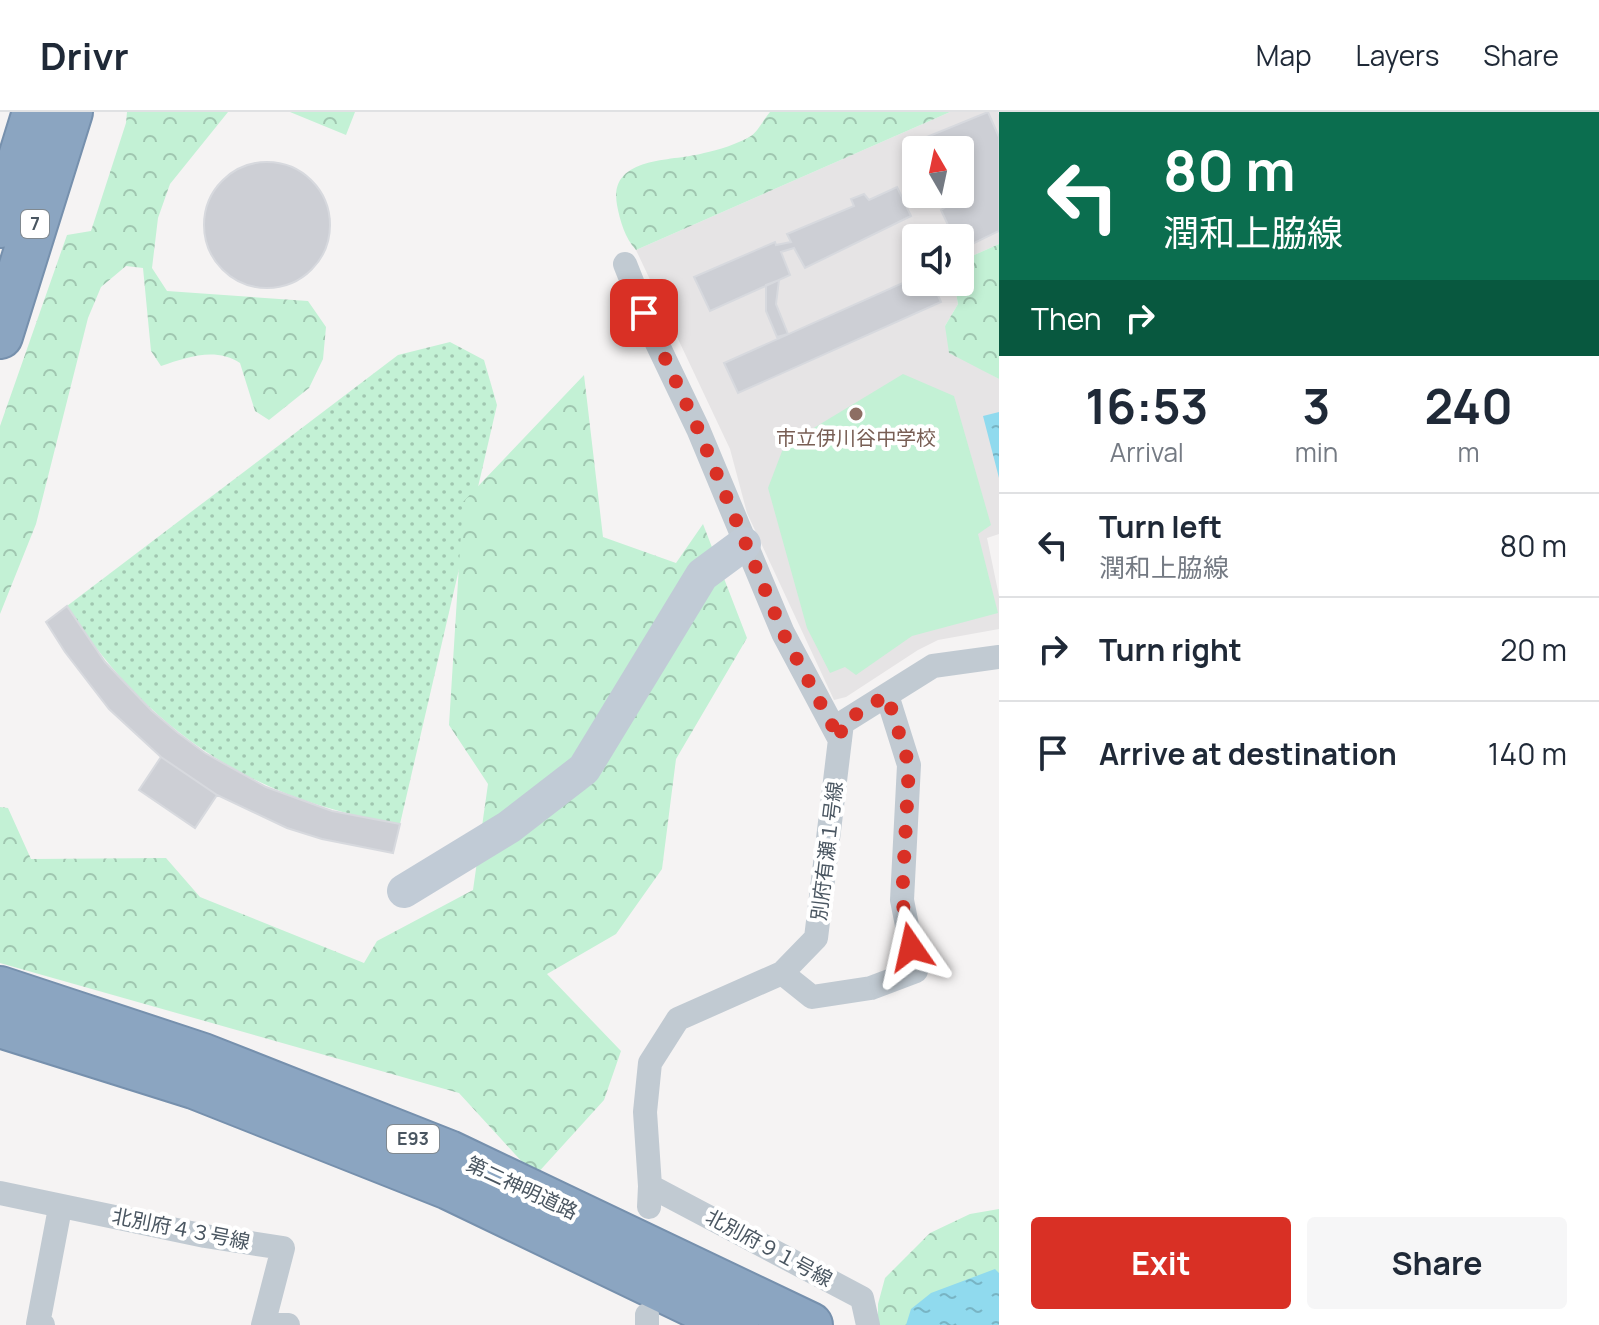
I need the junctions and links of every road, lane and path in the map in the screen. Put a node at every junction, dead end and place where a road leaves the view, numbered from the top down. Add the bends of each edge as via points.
1 (35, 112) edge
2 (70, 112) edge
3 (0, 225) edge
4 (625, 264) dead end
5 (0, 336) edge
6 (744, 544) junction
7 (999, 657) edge
8 (887, 695) junction
9 (840, 740) junction
10 (404, 891) dead end
11 (782, 973) junction
12 (0, 989) edge
13 (0, 1025) edge
14 (0, 1193) edge
15 (649, 1196) joint
16 (60, 1208) junction
17 (272, 1324) edge
18 (43, 1325) edge
19 (736, 1325) edge
20 (810, 1325) edge
21 (868, 1325) edge

1 - 3 highway, 7
2 - 5 highway, 7
4 - 6 street
6 - 9 street via 783,633
6 - 10 street via 702,575 584,769 509,827
7 - 8 street via 933,666
8 - 9 street via 842,723
8 - 11 street via 909,765 902,900 916,971 871,988 812,997
9 - 11 street, 別府有瀬１号線 via 816,938
11 - 15 street, 別府有瀬１号線 via 678,1019 650,1063 645,1112
12 - 20 highway, 第二神明道路 / E93 via 203,1056 449,1153
13 - 19 highway, 第二神明道路 / E93 via 194,1086 449,1187
14 - 16 street, 北別府４３号線
15 - 21 street, 北別府９１号線 via 862,1298
16 - 17 street, 北別府４３号線 via 283,1248
16 - 18 street via 38,1324

